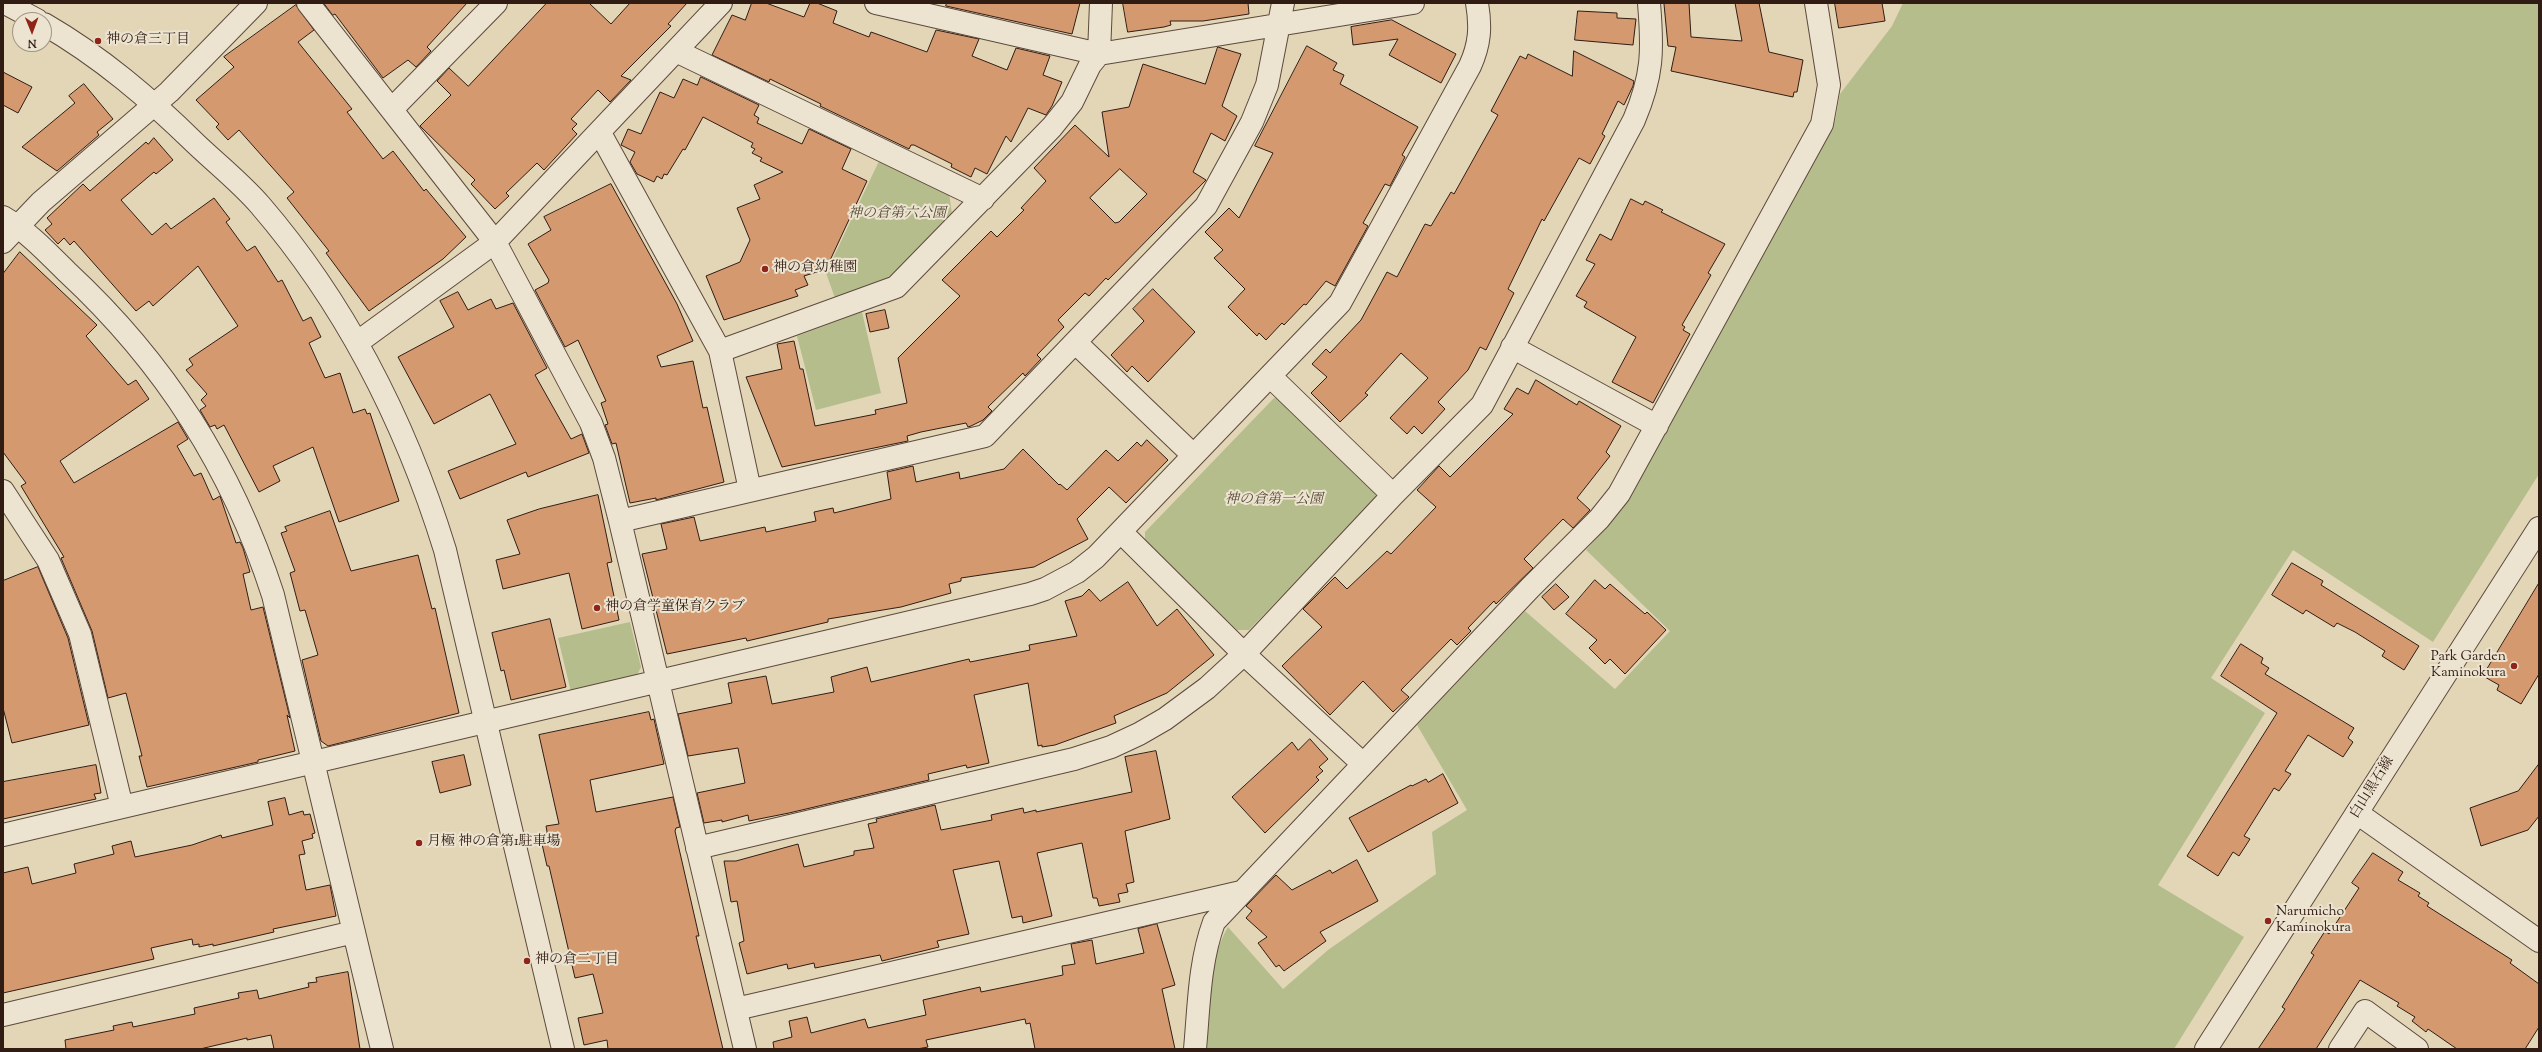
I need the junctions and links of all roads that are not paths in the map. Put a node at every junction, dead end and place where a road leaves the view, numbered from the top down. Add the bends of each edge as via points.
1 (5, 3) edge
2 (256, 3) edge
3 (308, 3) edge
4 (496, 3) edge
5 (721, 3) edge
6 (876, 3) edge
7 (1101, 3) edge
8 (1283, 3) edge
9 (1413, 3) edge
10 (1477, 3) edge
11 (1649, 3) edge
12 (1816, 3) edge
13 (22, 12) edge
14 (1279, 25) junction
15 (52, 29) edge
16 (676, 51) junction
17 (1099, 54) junction
18 (156, 105) junction
19 (392, 109) junction
20 (600, 133) junction
21 (983, 199) junction
22 (10, 221) edge
23 (3, 242) edge
24 (495, 242) junction
25 (358, 342) junction
26 (1076, 343) junction
27 (1512, 348) junction
28 (720, 351) junction
29 (1270, 376) junction
30 (1657, 426) junction
31 (1192, 454) junction
32 (750, 490) junction
33 (3, 491) edge
34 (1393, 495) junction
35 (620, 521) junction
36 (2539, 528) edge
37 (1121, 532) junction
38 (1244, 654) junction
39 (658, 682) junction
40 (486, 723) junction
41 (314, 763) junction
42 (1363, 764) junction
43 (122, 807) junction
44 (2357, 814) junction
45 (3, 835) edge
46 (697, 848) junction
47 (1241, 892) junction
48 (354, 932) junction
49 (2539, 941) edge
50 (736, 1009) junction
51 (3, 1014) edge
52 (382, 1049) edge
53 (563, 1049) edge
54 (745, 1049) edge
55 (1195, 1049) edge
56 (2206, 1049) edge
57 (2340, 1049) edge
58 (2417, 1049) edge

1 - 13 street
2 - 18 street
3 - 19 street
4 - 19 street
5 - 16 street
6 - 17 street
7 - 17 street
8 - 14 street
9 - 14 street
10 - 29 street via 1481,22 1480,38 1470,66 1344,296
11 - 27 street via 1653,48 1645,94 1634,120
12 - 30 street via 1828,85 1822,124
14 - 17 street
14 - 26 street via 1267,85 1252,122 1206,206
15 - 18 street via 78,44
16 - 20 street
16 - 21 street
17 - 21 street via 1090,65 1072,102 1052,127
18 - 22 street via 41,202
18 - 25 street via 259,204 303,258
19 - 24 street
20 - 24 street
20 - 28 street
21 - 28 street via 896,287
22 - 23 street
22 - 41 street via 85,288 144,351 174,392 217,460 265,569
24 - 25 street
24 - 35 street via 591,423 604,458
25 - 40 street via 396,416 428,495 454,586
26 - 31 street
26 - 32 street via 985,436
27 - 30 street
27 - 34 street via 1482,405
28 - 32 street
29 - 31 street
29 - 34 street
30 - 42 street via 1619,494 1599,519
31 - 37 street
32 - 35 street
33 - 43 street via 48,560 80,634
34 - 38 street
35 - 39 street
36 - 44 street, 白山黒石線
37 - 38 street
37 - 39 street via 1077,572 1045,589
38 - 42 street
38 - 46 street via 1207,688 1164,719 1111,747 1074,760
39 - 40 street
39 - 46 street
40 - 41 street
40 - 53 street
41 - 43 street
41 - 48 street
42 - 47 street
43 - 45 street
44 - 49 street
44 - 56 street, 白山黒石線
46 - 50 street
47 - 50 street
47 - 55 street via 1214,922 1207,941
48 - 51 street
48 - 52 street
50 - 54 street
57 - 58 street via 2365,1011

